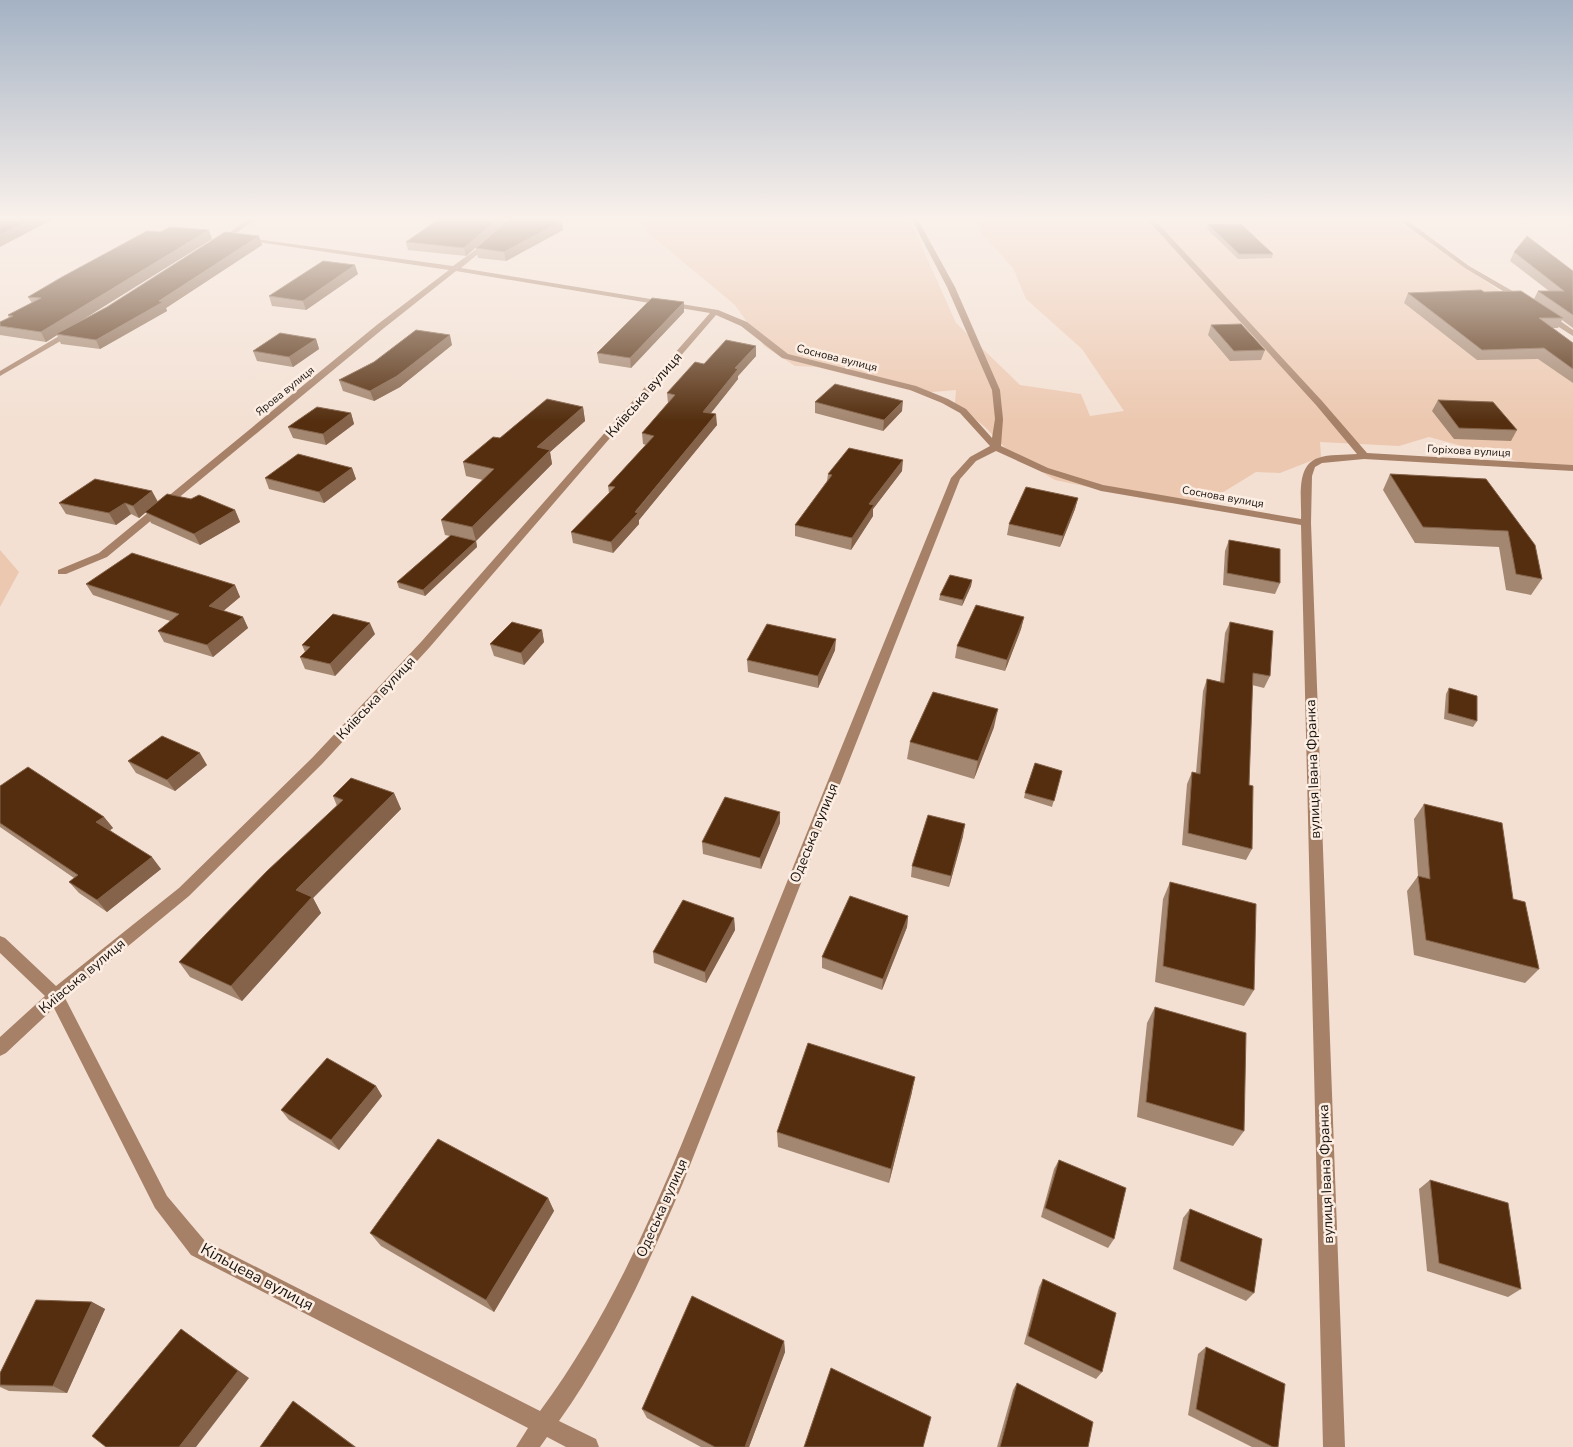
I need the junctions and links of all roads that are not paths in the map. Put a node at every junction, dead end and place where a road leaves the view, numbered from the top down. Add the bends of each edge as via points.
1 (435, 286) edge
2 (556, 286) edge
3 (950, 286) edge
4 (1211, 286) edge
5 (1498, 286) edge
6 (1534, 307) edge
7 (715, 312) junction
8 (1542, 312) edge
9 (82, 326) edge
10 (1573, 334) edge
11 (0, 374) edge
12 (996, 447) junction
13 (1364, 456) junction
14 (1573, 468) edge
15 (1306, 522) junction
16 (62, 572) dead end
17 (0, 943) edge
18 (56, 996) junction
19 (0, 1048) edge
20 (545, 1424) junction
21 (527, 1447) edge
22 (588, 1447) edge
23 (1334, 1447) edge

1 - 16 street, Ярова вулиця via 103,555
2 - 7 street, Соснова вулиця
3 - 12 street via 996,390 999,419
4 - 13 street
5 - 6 street
7 - 12 street, Соснова вулиця via 744,324 785,356 914,388 945,401 963,411
7 - 18 street, Київська вулиця via 425,645 317,761 184,892
8 - 10 street
9 - 11 street
12 - 15 street, Соснова вулиця via 1045,470 1100,488
12 - 20 street, Одеська вулиця via 973,459 956,478 666,1203 600,1340
13 - 14 street, Горіхова вулиця
13 - 15 street, вулиця Івана Франка via 1320,460 1311,466 1307,476
15 - 23 street, вулиця Івана Франка
17 - 18 street, Кільцева вулиця
18 - 19 street, Київська вулиця
18 - 20 street, Кільцева вулиця via 161,1202 198,1248
20 - 21 street, Одеська вулиця
20 - 22 street, Кільцева вулиця

